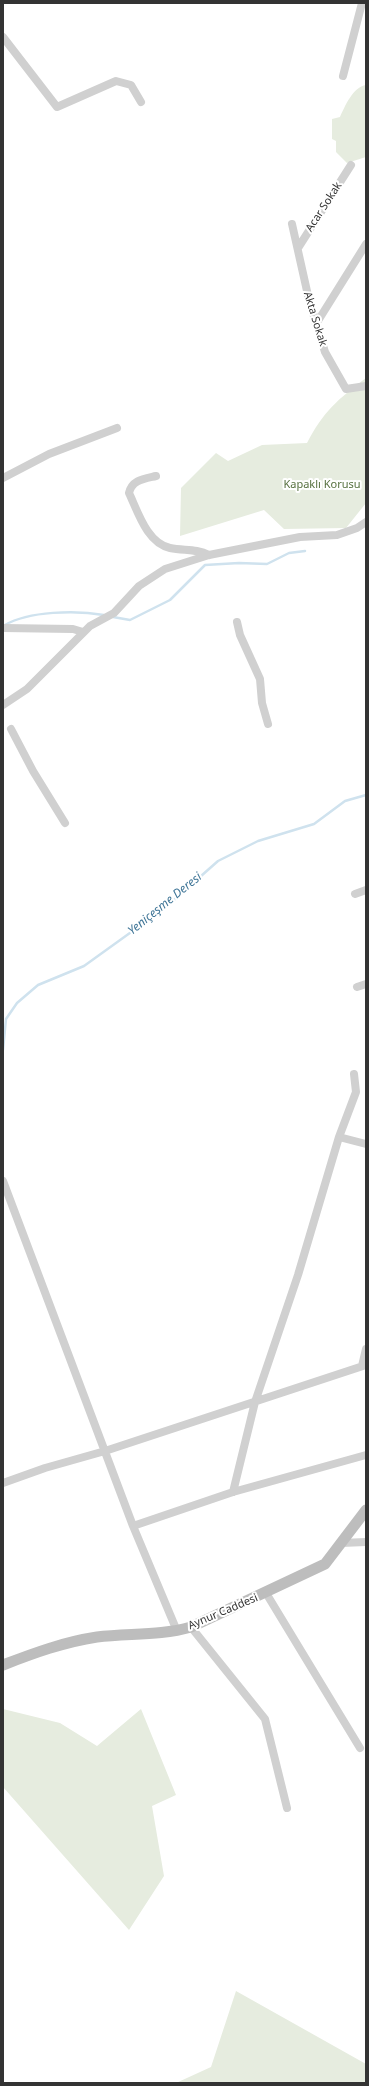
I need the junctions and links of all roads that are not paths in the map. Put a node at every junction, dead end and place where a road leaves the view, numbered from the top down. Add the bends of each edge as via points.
1 (362, 3) edge
2 (3, 37) edge
3 (343, 76) dead end
4 (140, 102) dead end
5 (351, 165) dead end
6 (292, 224) dead end
7 (366, 244) edge
8 (298, 248) junction
9 (316, 324) junction
10 (366, 386) edge
11 (117, 428) dead end
12 (156, 476) dead end
13 (3, 478) edge
14 (366, 522) edge
15 (209, 555) junction
16 (237, 622) dead end
17 (3, 628) edge
18 (83, 632) junction
19 (3, 704) edge
20 (268, 724) dead end
21 (11, 729) dead end
22 (65, 823) dead end
23 (366, 890) edge
24 (355, 894) dead end
25 (366, 984) edge
26 (357, 987) dead end
27 (354, 1074) dead end
28 (339, 1137) junction
29 (366, 1144) edge
30 (3, 1181) edge
31 (366, 1349) edge
32 (364, 1366) edge
33 (255, 1402) junction
34 (105, 1451) junction
35 (366, 1455) edge
36 (3, 1483) edge
37 (233, 1492) junction
38 (366, 1510) edge
39 (132, 1526) junction
40 (366, 1542) edge
41 (341, 1543) junction
42 (266, 1593) junction
43 (191, 1627) junction
44 (177, 1631) junction
45 (3, 1665) edge
46 (360, 1748) dead end
47 (286, 1808) dead end

1 - 3 street
2 - 4 street via 57,107 116,81 131,85
5 - 8 street, Acar Sokak
6 - 8 street, Akta Sokak
7 - 9 street
8 - 9 street, Akta Sokak
9 - 10 street, Akta Sokak via 325,352 346,389
11 - 13 street via 49,454
12 - 15 street via 138,481 131,486 128,493 146,528 155,541 169,548 200,550
14 - 15 street via 337,535 300,536
15 - 18 street via 165,569 139,586 114,613
16 - 20 street via 240,635 260,679 262,702
17 - 18 street via 73,629
18 - 19 street via 27,689
21 - 22 street via 32,771
23 - 24 street
25 - 26 street
27 - 28 street via 356,1092
28 - 29 street
28 - 33 street via 298,1275
30 - 34 street
31 - 32 street
32 - 33 street
33 - 34 street
33 - 37 street
34 - 36 street
34 - 39 street
35 - 37 street
37 - 39 street
38 - 41 street, Aynur Caddesi
39 - 44 street
40 - 41 street
41 - 42 street, Aynur Caddesi via 325,1564
42 - 43 street, Aynur Caddesi
42 - 46 street
43 - 44 street, Aynur Caddesi
43 - 47 street via 264,1720
44 - 45 street, Aynur Caddesi via 96,1637 53,1646

